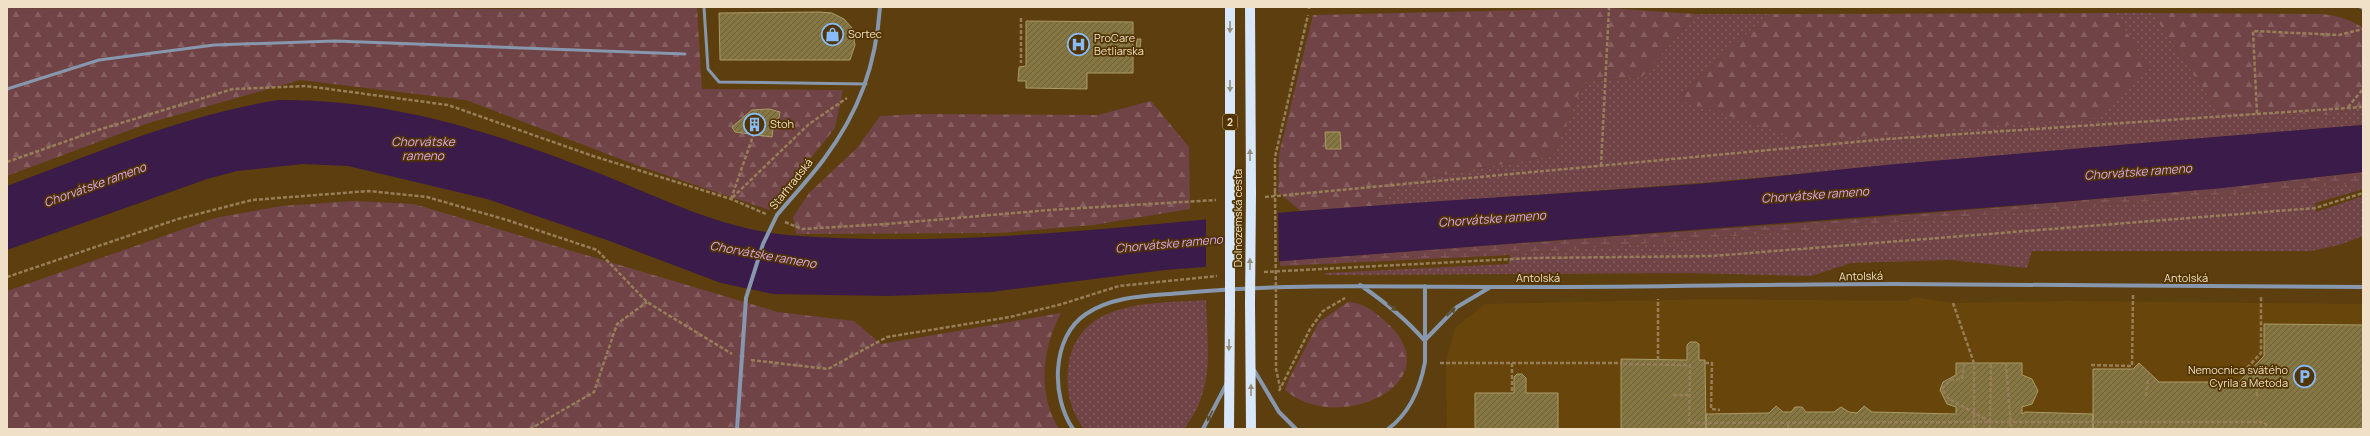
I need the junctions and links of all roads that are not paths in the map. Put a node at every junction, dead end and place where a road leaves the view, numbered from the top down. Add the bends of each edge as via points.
1 (704, 7) edge
2 (880, 7) edge
3 (1230, 7) edge
4 (1250, 7) edge
5 (685, 54) dead end
6 (867, 84) junction
7 (7, 89) edge
8 (1360, 285) junction
9 (1425, 286) junction
10 (1490, 287) junction
11 (2363, 287) edge
12 (1424, 340) junction
13 (1251, 365) junction
14 (1228, 379) junction
15 (738, 429) edge
16 (1073, 429) edge
17 (1203, 429) edge
18 (1229, 429) edge
19 (1251, 429) edge
20 (1296, 429) edge
21 (1388, 429) edge

1 - 6 lane via 708,70 719,82
2 - 6 street, Starhradská via 878,31
3 -> 14 main road, Dolnozemská cesta / 2, bridge
13 -> 4 main road, Dolnozemská cesta / 2, bridge via 1250,303 1255,196
5 - 7 lane via 335,41 214,45 99,60
6 - 15 street, Starhradská, bridge via 854,112 825,158 776,216 763,244 746,298 740,359
8 - 9 street, Antolská
8 -> 12 street via 1393,307 1411,323
8 - 16 street, Antolská via 1239,288 1140,297 1109,303 1088,313 1070,332 1062,350 1058,374 1060,405
9 - 10 street, Antolská
9 - 12 street
10 - 11 street, Antolská via 1895,284
12 -> 10 street via 1457,307
12 - 21 street via 1425,362 1417,392 1402,417
19 -> 13 main road, Dolnozemská cesta / 2
13 - 20 street via 1279,412
14 -> 17 street
14 - 18 main road, Dolnozemská cesta / 2

